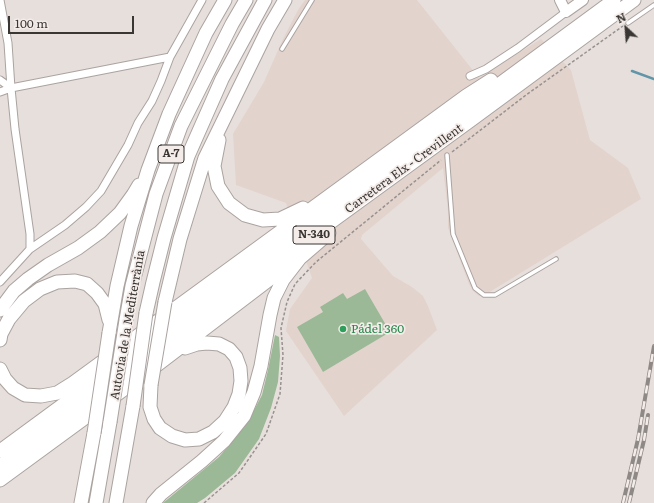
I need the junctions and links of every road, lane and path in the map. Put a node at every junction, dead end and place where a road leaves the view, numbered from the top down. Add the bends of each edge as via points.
1 (0, 0) edge
2 (202, 0) edge
3 (225, 0) edge
4 (246, 0) edge
5 (265, 0) edge
6 (285, 0) edge
7 (312, 0) edge
8 (560, 0) edge
9 (583, 0) edge
10 (613, 0) edge
11 (631, 2) edge
12 (654, 5) edge
13 (566, 12) junction
14 (628, 23) joint
15 (282, 50) dead end
16 (170, 57) junction
17 (470, 76) dead end
18 (0, 80) edge
19 (11, 88) junction
20 (0, 92) edge
21 (223, 120) junction
22 (471, 120) junction
23 (388, 153) junction
24 (447, 155) junction
25 (148, 170) junction
26 (330, 232) junction
27 (30, 249) junction
28 (556, 259) dead end
29 (0, 282) edge
30 (0, 310) edge
31 (109, 328) junction
32 (0, 340) edge
33 (157, 365) junction
34 (0, 370) edge
35 (0, 451) edge
36 (0, 466) edge
37 (19, 466) junction
38 (0, 480) edge
39 (0, 483) edge
40 (81, 503) edge
41 (96, 503) edge
42 (116, 503) edge
43 (153, 503) edge
44 (204, 503) edge

1 - 19 street via 8,43
2 - 16 street
3 - 25 highway via 206,33 169,114
4 - 41 highway, Autovia de la Mediterrània / A-7, bridge via 181,126 156,194 126,320
5 - 42 highway, Autovia de la Mediterrània / A-7, bridge via 222,79 188,156 174,202 146,313
6 - 21 highway
7 - 15 lane
8 - 13 street
9 - 13 street
10 - 23 highway via 466,96
10 - 35 highway, Carretera Elx - Crevillent / N-340
11 - 22 highway, Carretera Elx - Crevillent / N-340
12 - 14 lane
13 - 17 street via 518,48 486,69
14 - 24 path
16 - 19 street
16 - 27 street via 152,101 101,191 65,225
18 - 19 street
19 - 20 street
19 - 27 street
21 - 23 highway via 214,166 218,186 229,203 245,214 263,220 280,220
21 - 33 highway, bridge via 205,158 180,239 165,302 151,385 150,406 160,428 172,436 185,440 213,432 234,408 241,381 240,368 236,357 229,349 218,344 197,344
22 - 26 highway
22 - 36 highway, Carretera Elx - Crevillent / N-340
23 - 34 highway via 57,393 25,395 13,388
24 - 28 lane via 453,234 475,288 484,295 495,295
24 - 44 path via 316,262 295,284 287,302 281,328 283,355 280,394 266,434 239,473
25 - 30 highway via 120,212 100,232 28,279 14,291
25 - 31 highway via 130,234
26 - 33 highway
26 - 43 highway via 300,258 283,280 274,298 256,386 244,416 224,441
27 - 29 street
31 - 32 highway via 105,304 87,284 75,281 57,282 40,289 24,301 9,319
31 - 40 highway, bridge
33 - 37 highway
37 - 38 highway
37 - 39 highway

